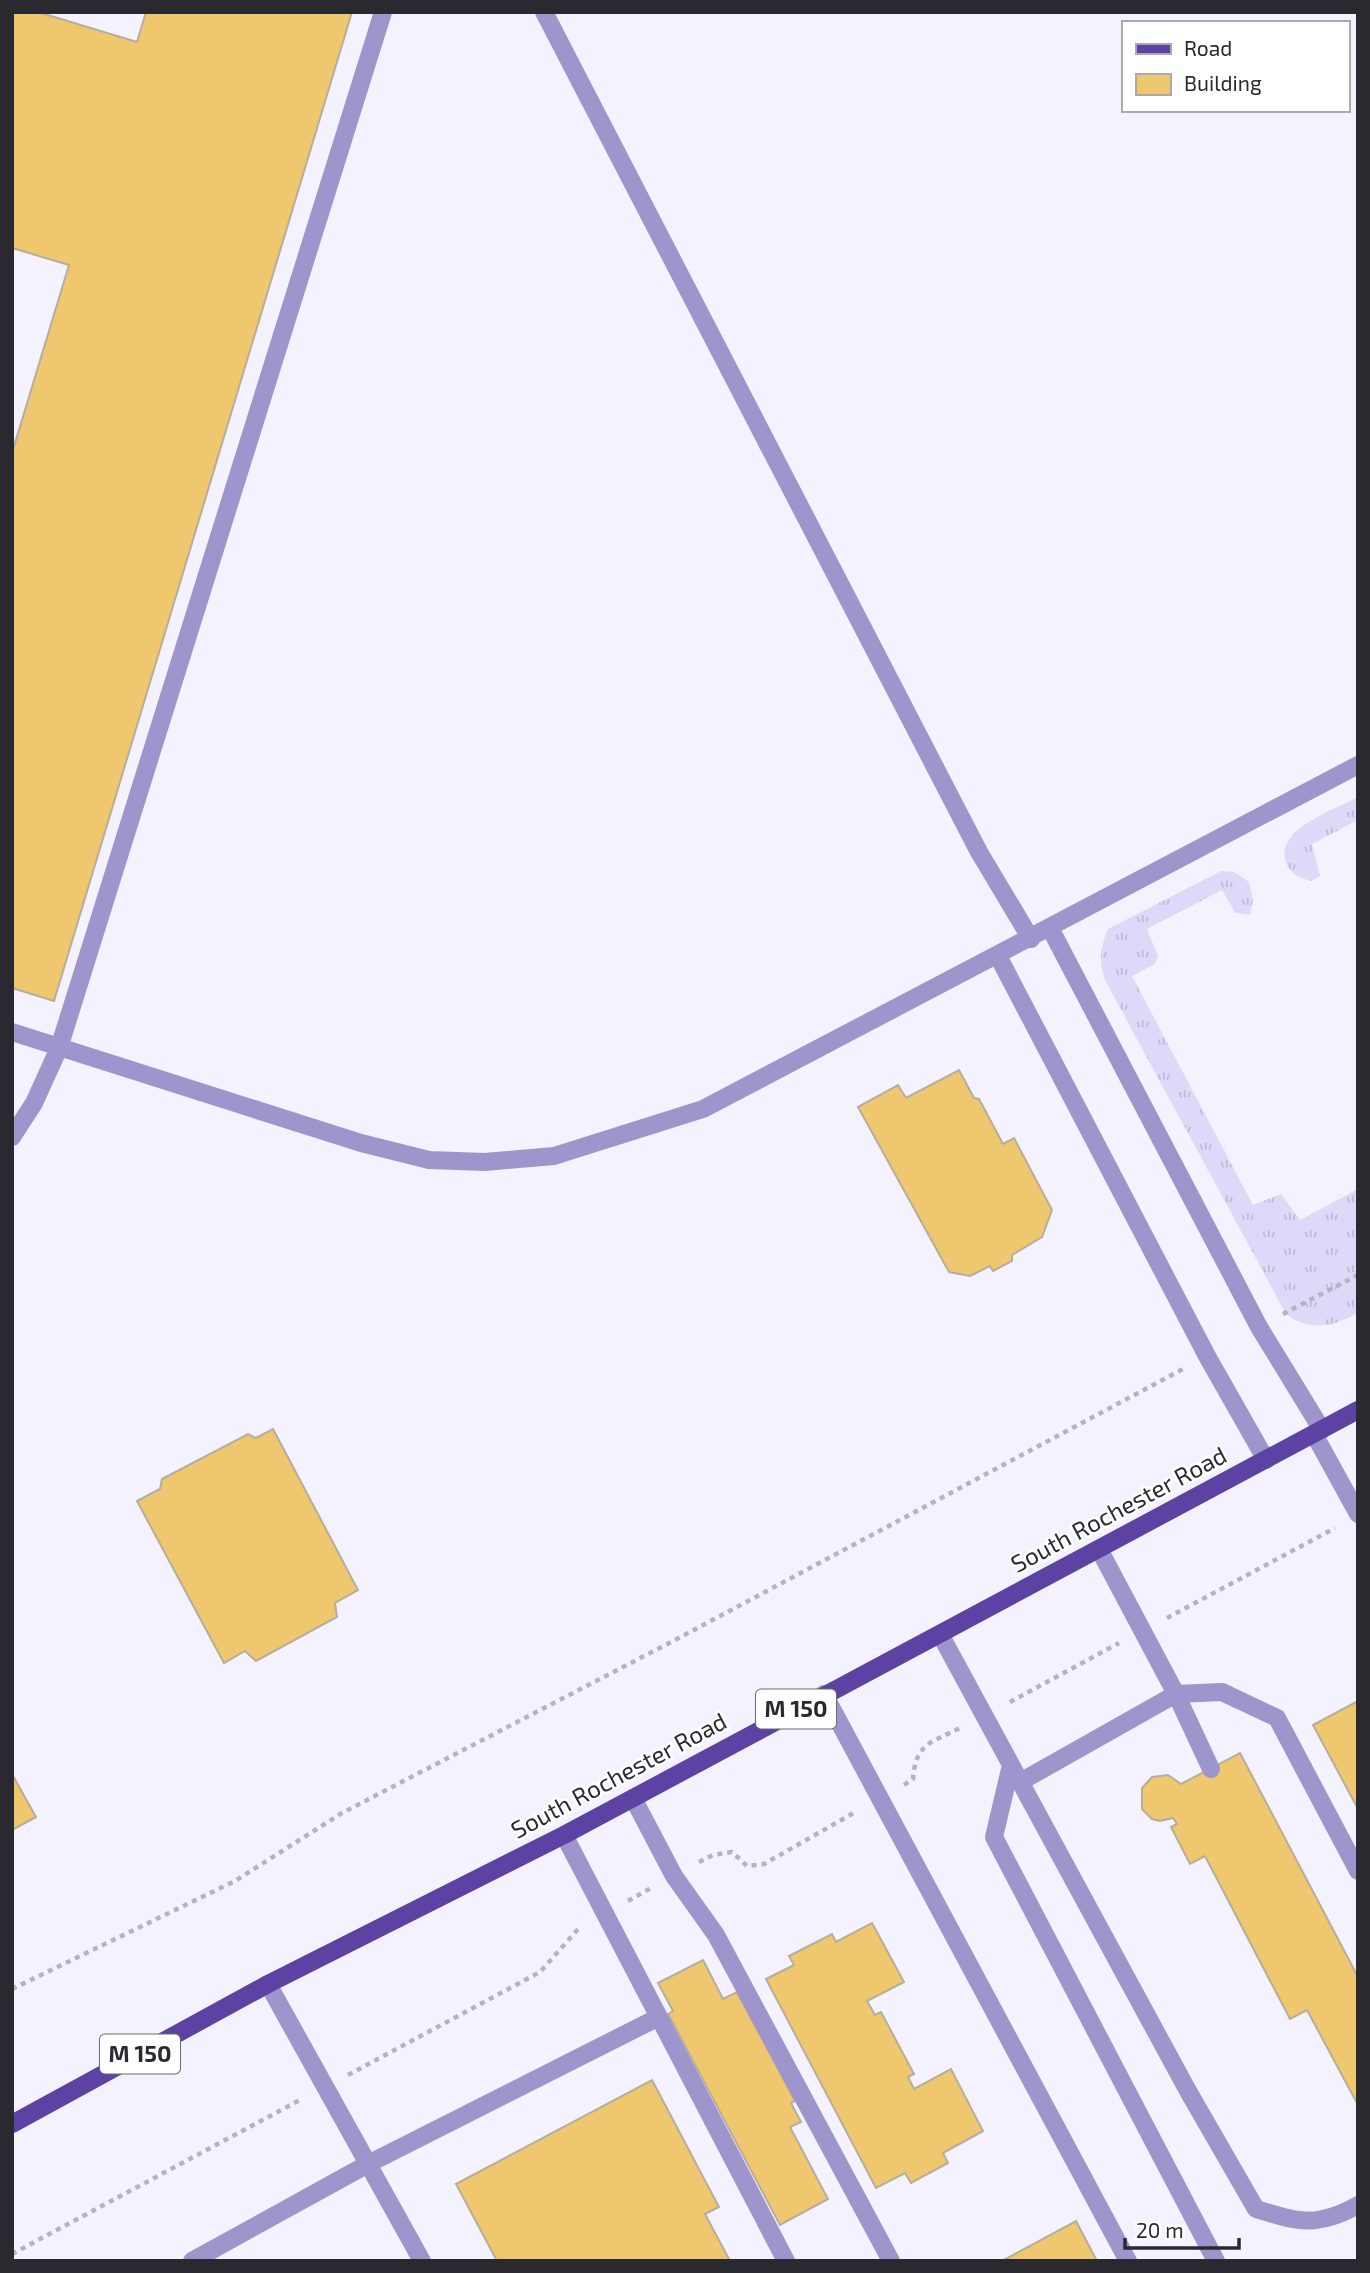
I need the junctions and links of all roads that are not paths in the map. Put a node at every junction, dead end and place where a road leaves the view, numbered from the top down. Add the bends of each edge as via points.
1 (383, 12) edge
2 (544, 12) edge
3 (1358, 765) edge
4 (1050, 928) junction
5 (1031, 939) junction
6 (998, 956) junction
7 (12, 1032) edge
8 (59, 1048) junction
9 (12, 1137) edge
10 (1358, 1410) edge
11 (1318, 1432) junction
12 (1266, 1460) junction
13 (1358, 1514) edge
14 (1099, 1549) junction
15 (940, 1634) junction
16 (824, 1693) junction
17 (1176, 1694) junction
18 (1011, 1765) junction
19 (1211, 1769) dead end
20 (1020, 1782) junction
21 (633, 1798) junction
22 (564, 1835) junction
23 (1358, 1871) edge
24 (268, 1984) junction
25 (659, 2017) junction
26 (12, 2124) edge
27 (368, 2164) junction
28 (1358, 2205) edge
29 (192, 2261) edge
30 (422, 2261) edge
31 (786, 2261) edge
32 (891, 2261) edge
33 (1128, 2261) edge
34 (1216, 2261) edge

1 - 8 lane
2 - 5 lane via 978,852
3 - 4 lane
4 - 5 lane
4 - 11 lane
5 - 6 lane
6 - 8 lane via 703,1109 554,1156 485,1162 429,1160
6 - 12 lane
7 - 8 lane
8 - 9 lane via 34,1103
10 - 11 main road, South Rochester Road / M 150
11 - 12 main road, South Rochester Road / M 150
11 - 13 lane
12 - 14 main road, South Rochester Road / M 150
14 - 15 main road, South Rochester Road / M 150
14 - 17 lane
15 - 16 main road, South Rochester Road / M 150
15 - 18 lane
16 - 21 main road, South Rochester Road / M 150
16 - 33 lane
17 - 19 lane
17 - 20 lane
17 - 23 lane via 1222,1692 1277,1717
18 - 20 lane
18 - 34 lane via 994,1837
20 - 28 lane via 1256,2209 1299,2222 1340,2215
21 - 22 main road, South Rochester Road / M 150
21 - 32 lane via 674,1876 716,1935
22 - 24 main road, South Rochester Road / M 150
22 - 25 lane
24 - 26 main road, South Rochester Road / M 150
24 - 27 lane
25 - 27 lane
25 - 31 lane
27 - 29 lane
27 - 30 lane

